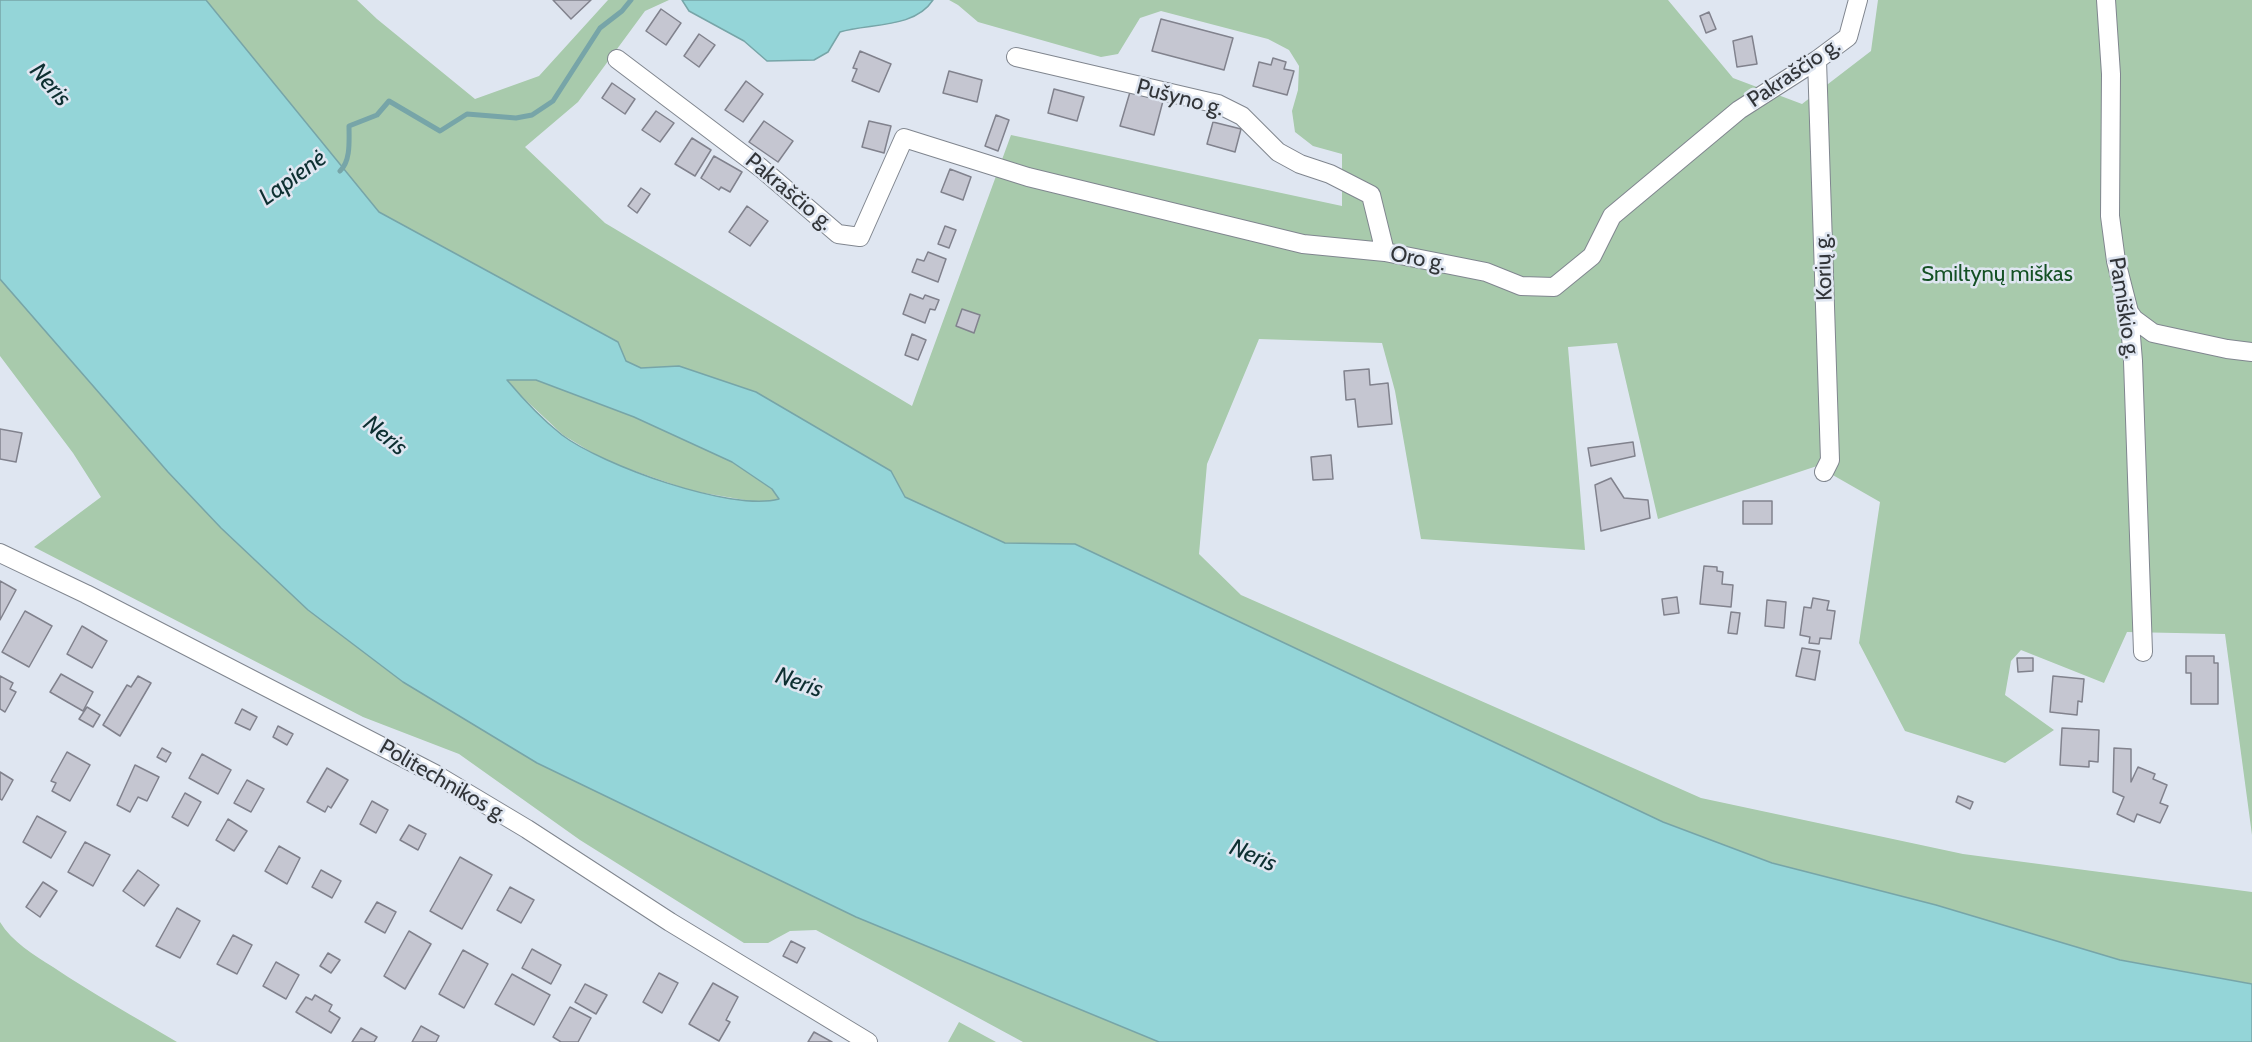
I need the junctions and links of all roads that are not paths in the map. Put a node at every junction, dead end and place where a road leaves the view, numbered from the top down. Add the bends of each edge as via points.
1 (1858, 0) edge
2 (2106, 0) edge
3 (1016, 57) dead end
4 (617, 59) dead end
5 (1817, 60) junction
6 (1739, 110) joint
7 (1028, 177) joint
8 (1385, 252) junction
9 (2128, 312) junction
10 (2252, 352) edge
11 (1824, 472) dead end
12 (0, 553) edge
13 (2144, 652) dead end
14 (868, 1042) edge

1 - 5 street, Pakraščio g. via 1848,37
2 - 9 street, Pamiškio g. via 2111,74 2110,216
3 - 8 street, Pušyno g. via 1218,104 1242,116 1278,152 1371,195
4 - 7 street, Pakraščio g. via 761,168 838,234 860,237 904,138
5 - 6 street, Pakraščio g.
5 - 11 street, Korių g. via 1830,460
6 - 8 street, Oro g. via 1612,216 1592,255 1554,287 1521,286 1486,272
7 - 8 street, Oro g. via 1303,244
9 - 10 street via 2153,333
9 - 13 street, Pamiškio g.
12 - 14 street, Politechnikos g. via 435,774

